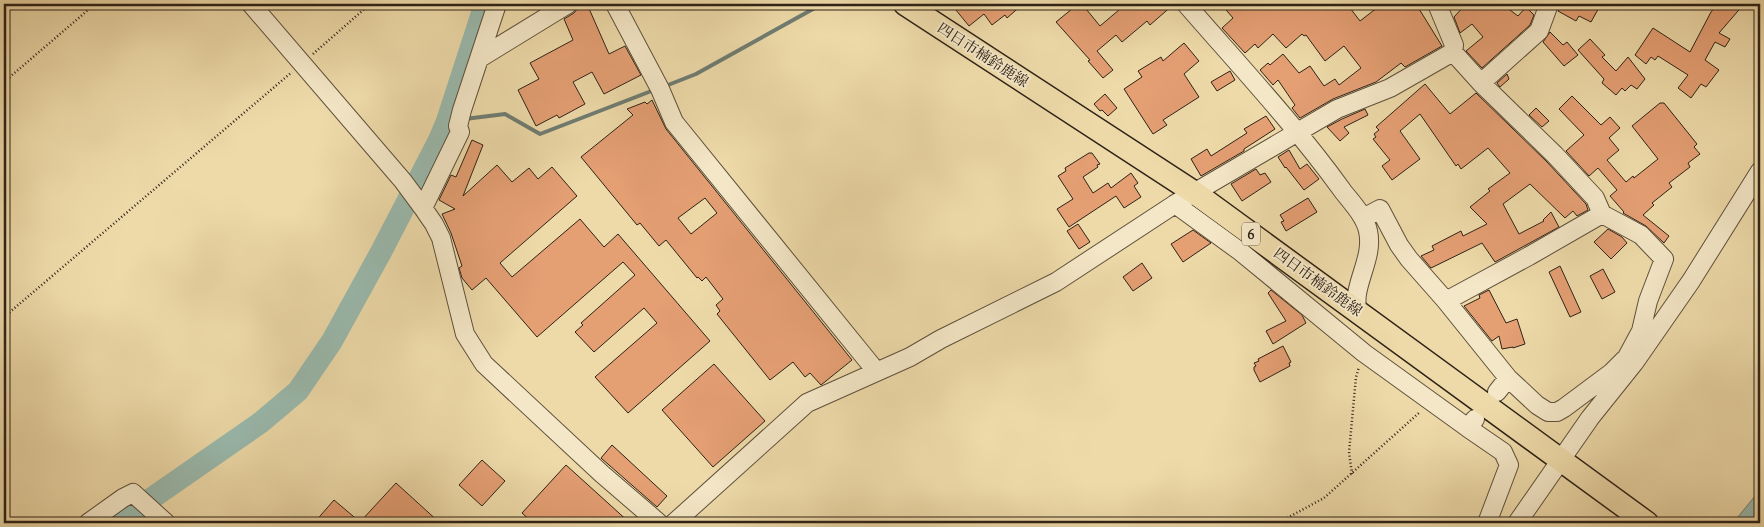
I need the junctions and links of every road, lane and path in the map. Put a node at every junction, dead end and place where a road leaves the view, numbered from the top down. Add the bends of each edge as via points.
1 (95, 4) edge
2 (251, 4) edge
3 (370, 4) edge
4 (497, 4) edge
5 (568, 4) edge
6 (615, 4) edge
7 (905, 4) edge
8 (1186, 4) edge
9 (1437, 4) edge
10 (1548, 4) edge
11 (1453, 52) junction
12 (480, 58) junction
13 (302, 63) junction
14 (4, 82) edge
15 (1481, 83) junction
16 (1297, 133) junction
17 (1760, 171) edge
18 (1195, 193) junction
19 (1175, 204) junction
20 (421, 205) junction
21 (1602, 214) junction
22 (1363, 218) junction
23 (1446, 301) junction
24 (1356, 310) junction
25 (4, 317) edge
26 (1364, 354) junction
27 (1630, 360) junction
28 (876, 371) junction
29 (1508, 378) junction
30 (1497, 392) dead end
31 (1432, 401) junction
32 (1560, 460) junction
33 (1352, 474) junction
34 (161, 520) edge
35 (88, 523) edge
36 (659, 523) edge
37 (674, 523) edge
38 (1278, 523) edge
39 (1488, 523) edge
40 (1517, 523) edge
41 (1647, 523) edge

1 - 14 path
2 - 13 street
3 - 13 path
4 - 12 street
5 - 12 street
6 - 28 street via 674,122
7 - 18 main road, 四日市楠鈴鹿線 / 6
8 - 16 street
9 - 11 street via 1454,45
10 - 15 street via 1539,31
11 - 15 street
11 - 16 street via 1390,88 1337,110
12 - 20 street via 460,119 460,132
13 - 20 street
13 - 25 path
15 - 21 street via 1595,198
16 - 18 street
16 - 22 street
17 - 27 street via 1691,281
18 - 19 street
18 - 24 main road, 四日市楠鈴鹿線 / 6
19 - 26 street via 1241,252
19 - 28 street via 1056,282
20 - 36 street via 441,238 465,334 484,364
21 - 23 street
21 - 27 street via 1641,235 1664,259
22 - 23 street via 1380,209 1409,259
22 - 24 street via 1370,240
23 - 29 street
24 - 32 main road, 四日市楠鈴鹿線 / 6
26 - 31 street
26 - 33 path via 1356,377 1352,407 1349,452
27 - 29 street via 1557,412 1548,412 1537,405
27 - 32 street
28 - 37 street via 807,402
29 - 30 street
31 - 33 path
31 - 39 street via 1472,423 1503,452 1509,465
32 - 40 street
32 - 41 main road, 四日市楠鈴鹿線 / 6
33 - 38 path via 1324,498
34 - 35 street via 133,493

